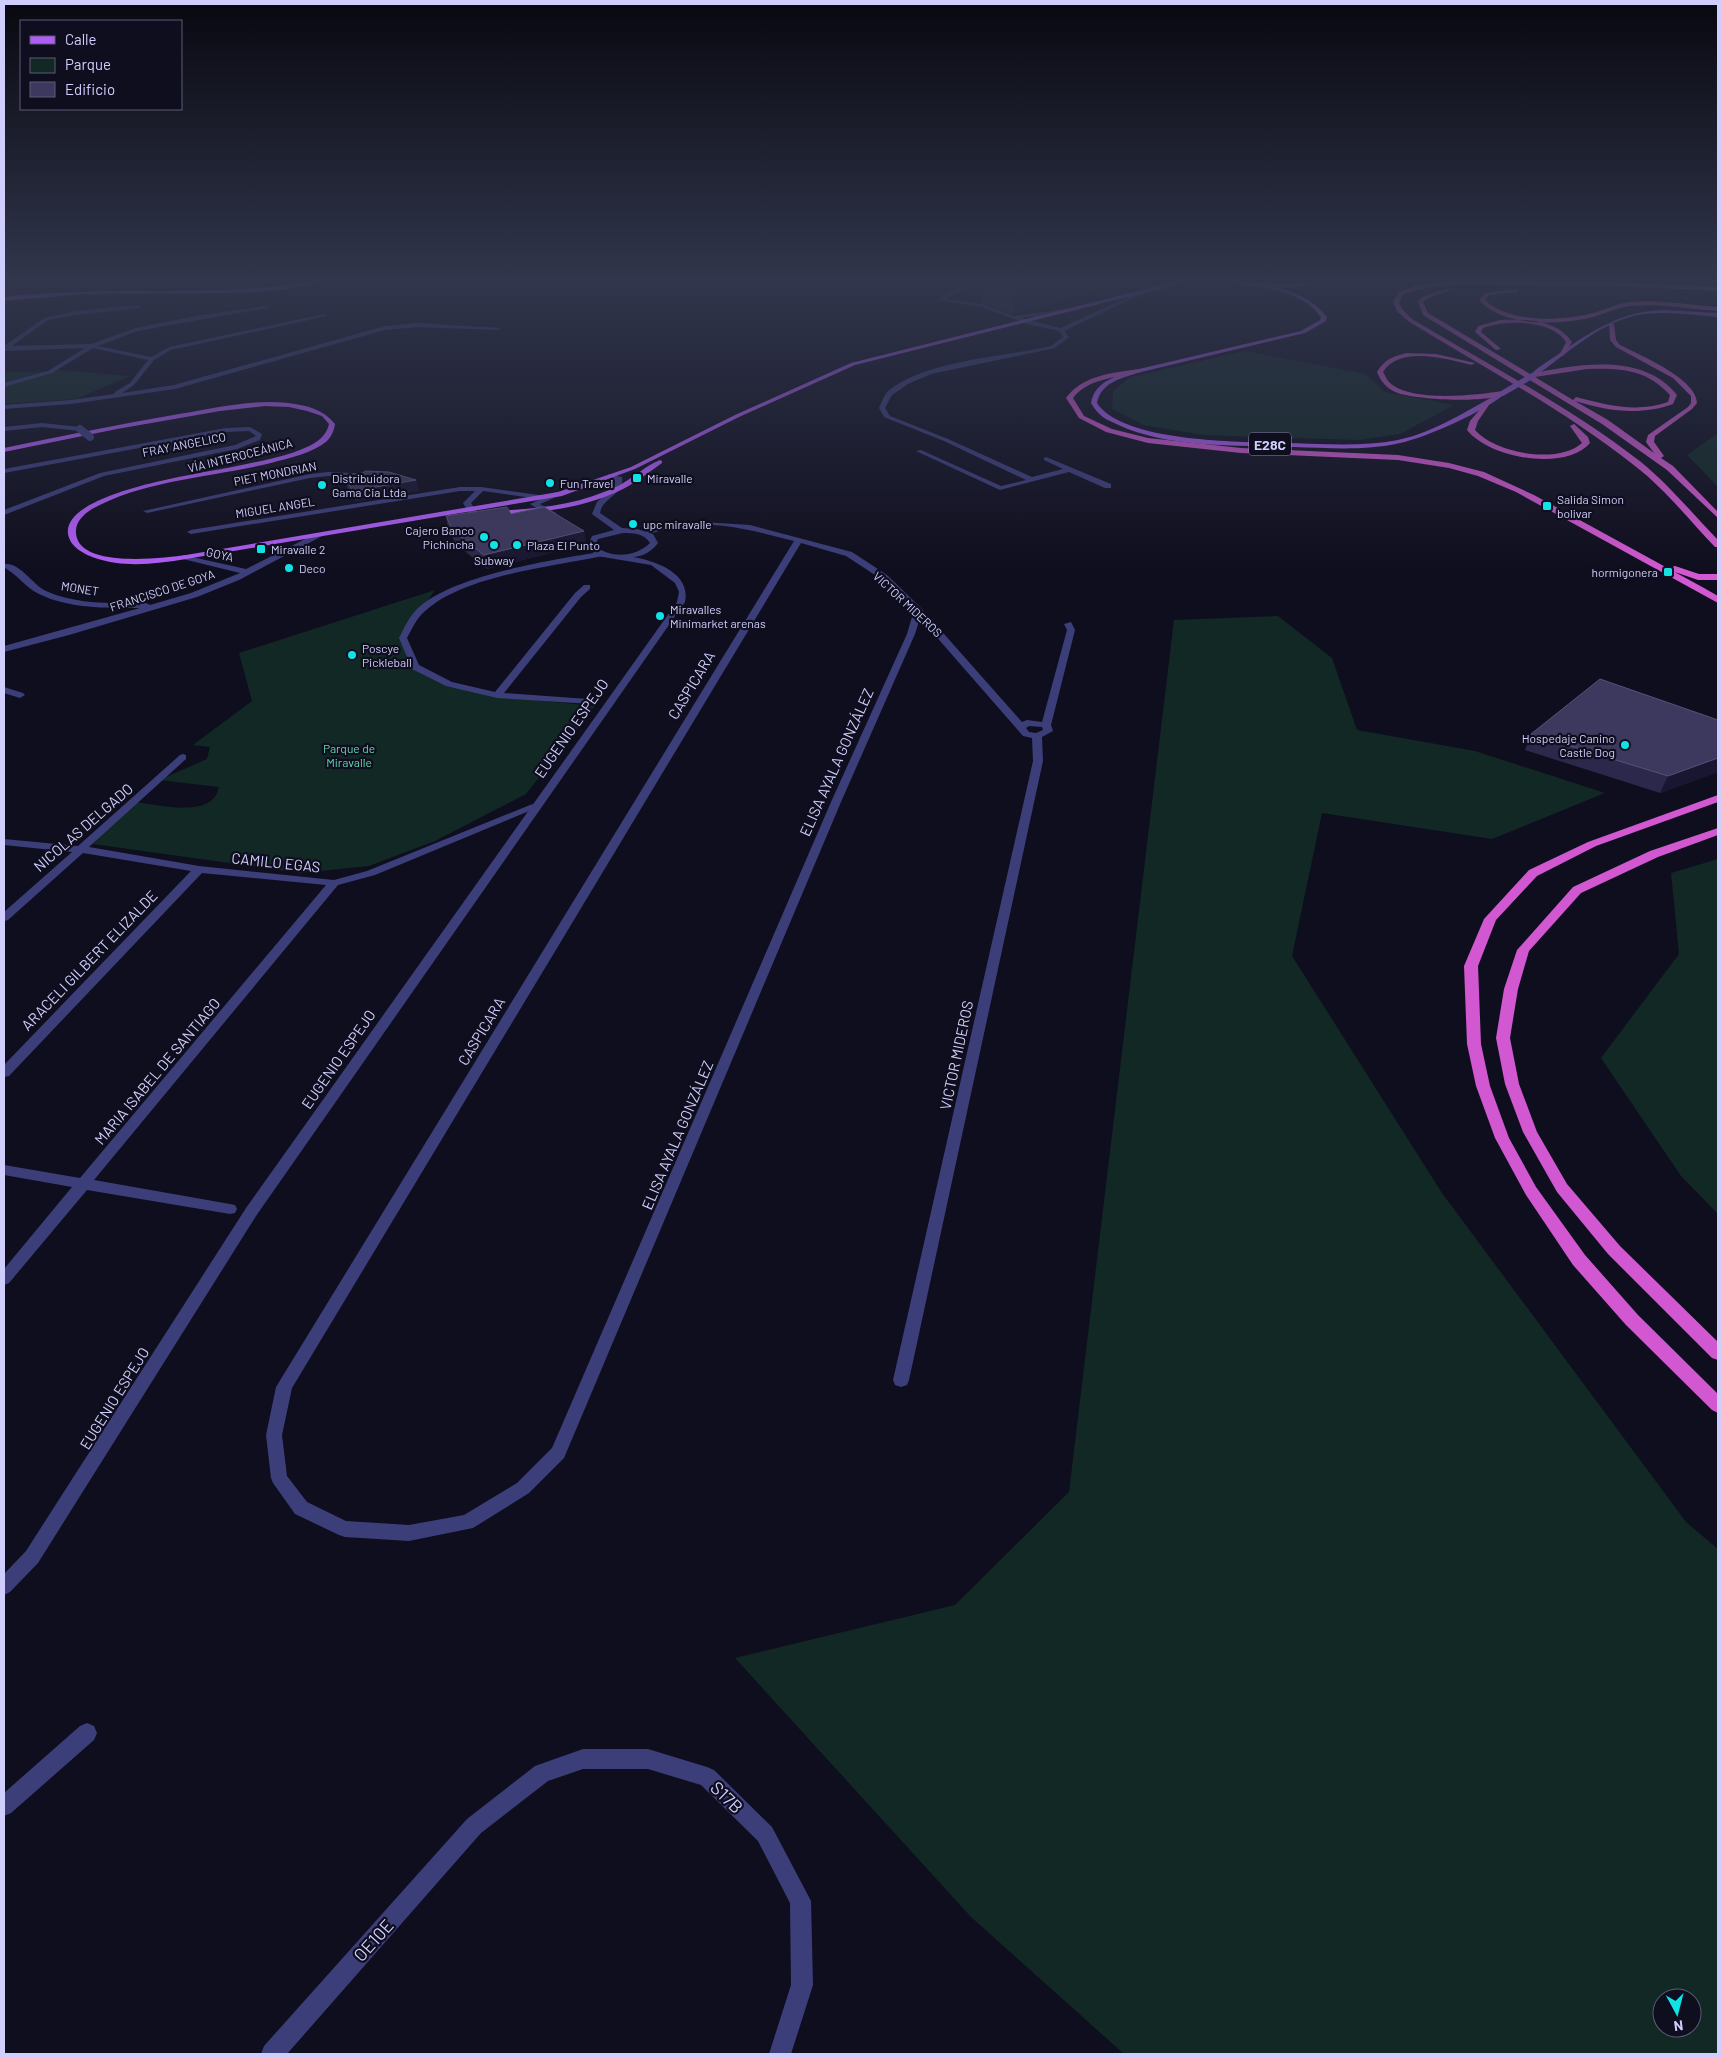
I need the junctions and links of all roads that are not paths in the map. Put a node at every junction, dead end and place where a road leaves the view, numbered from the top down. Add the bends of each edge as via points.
1 (29, 378) edge
2 (137, 378) edge
3 (206, 378) edge
4 (824, 378) edge
5 (912, 378) edge
6 (1102, 378) edge
7 (1117, 378) edge
8 (1383, 378) edge
9 (1504, 378) edge
10 (1529, 378) edge
11 (1531, 378) edge
12 (1652, 378) edge
13 (1676, 378) edge
14 (4, 385) edge
15 (1550, 390) junction
16 (1503, 393) junction
17 (112, 396) junction
18 (770, 402) junction
19 (1488, 402) junction
20 (4, 407) edge
21 (1562, 413) junction
22 (4, 429) edge
23 (4, 450) edge
24 (919, 451) dead end
25 (101, 452) junction
26 (1046, 459) dead end
27 (1082, 466) dead end
28 (1670, 468) junction
29 (1071, 469) junction
30 (4, 471) edge
31 (1482, 474) junction
32 (611, 476) junction
33 (385, 478) edge
34 (1033, 479) junction
35 (420, 486) dead end
36 (1108, 486) dead end
37 (481, 489) junction
38 (617, 490) junction
39 (437, 491) junction
40 (559, 494) junction
41 (539, 497) junction
42 (542, 510) junction
43 (147, 511) dead end
44 (472, 511) junction
45 (4, 513) edge
46 (1718, 516) edge
47 (558, 517) edge
48 (702, 523) junction
49 (621, 531) junction
50 (191, 532) dead end
51 (645, 533) junction
52 (320, 535) junction
53 (1709, 536) junction
54 (654, 540) junction
55 (799, 540) junction
56 (1718, 545) edge
57 (295, 546) junction
58 (591, 547) junction
59 (646, 551) junction
60 (1718, 552) edge
61 (219, 553) junction
62 (600, 554) junction
63 (186, 557) junction
64 (619, 557) junction
65 (548, 562) junction
66 (653, 563) junction
67 (8, 566) dead end
68 (248, 572) junction
69 (1718, 577) edge
70 (587, 586) dead end
71 (1718, 600) edge
72 (158, 606) junction
73 (918, 610) junction
74 (1068, 624) dead end
75 (939, 631) junction
76 (910, 634) junction
77 (4, 649) edge
78 (4, 690) edge
79 (20, 695) dead end
80 (497, 695) junction
81 (588, 702) dead end
82 (1046, 725) junction
83 (1022, 727) junction
84 (1037, 736) junction
85 (183, 757) dead end
86 (1718, 798) edge
87 (534, 807) junction
88 (1718, 831) edge
89 (4, 842) edge
90 (79, 849) junction
91 (198, 869) junction
92 (334, 883) junction
93 (4, 918) edge
94 (4, 1073) edge
95 (4, 1170) edge
96 (83, 1186) junction
97 (230, 1209) dead end
98 (4, 1279) edge
99 (1718, 1353) edge
100 (901, 1380) dead end
101 (1718, 1405) edge
102 (345, 1529) joint
103 (4, 1586) edge
104 (87, 1733) dead end
105 (4, 1806) edge
106 (474, 1826) joint
107 (272, 2054) edge
108 (780, 2054) edge

1 - 14 street
2 - 17 street
3 - 17 street via 175,387
4 - 18 main road, VÍA INTEROCEÁNICA
5 - 34 street via 888,392 882,402 887,417
6 - 31 highway via 1083,385 1071,394 1069,403 1081,416 1105,429 1158,443 1396,457
7 - 19 main road, E28C via 1100,389 1095,399 1100,411 1115,422 1138,430 1196,440 1322,446 1383,445 1424,435
8 - 16 highway via 1393,387 1428,397 1458,398
9 - 21 highway
10 - 16 main road, E28C, bridge
11 - 15 highway
12 - 15 highway via 1668,386 1674,395 1674,399 1664,406 1628,410 1596,405
13 - 28 highway via 1694,396 1694,402 1650,439
15 - 28 highway via 1606,422
16 - 19 main road, E28C
17 - 20 street
18 - 32 main road, VÍA INTEROCEÁNICA
18 - 38 main road, VÍA INTEROCEÁNICA via 760,411 671,455
19 - 21 highway via 1471,425 1473,435 1496,448 1526,455 1565,456 1584,448 1585,439
21 - 53 highway via 1638,464
22 - 25 street, bridge via 42,425 80,429
23 - 63 main road, VÍA INTEROCEÁNICA via 220,409 265,404 289,405 324,415 332,424 331,432 307,450 112,498 84,512 70,534 72,541 83,550 110,560 141,562
24 - 34 street via 1000,488
25 - 30 street, FRAY ANGELICO
25 - 45 street, FRAY ANGELICO via 233,429 250,429 260,435 243,445 102,474
26 - 29 street
27 - 29 street
28 - 46 highway
29 - 34 street
29 - 36 street
31 - 69 highway via 1500,476 1523,485 1676,570 1698,577
31 - 71 highway
32 - 38 street via 619,479
32 - 40 main road, VÍA INTEROCEÁNICA
33 - 43 street, PIET MONDRIAN via 328,474
35 - 39 street
37 - 39 street, MIGUEL ANGEL
37 - 41 street, MIGUEL ANGEL
37 - 44 street via 467,503
38 - 42 main road, VÍA INTEROCEÁNICA
38 - 49 street via 598,506 596,514
39 - 50 street, MIGUEL ANGEL
40 - 41 main road, VÍA INTEROCEÁNICA
40 - 42 street via 534,504
41 - 44 main road, VÍA INTEROCEÁNICA
42 - 44 main road, VÍA INTEROCEÁNICA
42 - 47 street
44 - 52 main road, VÍA INTEROCEÁNICA
44 - 57 main road, VÍA INTEROCEÁNICA
48 - 51 street, VICTOR MIDEROS via 686,523
48 - 54 street, VICTOR MIDEROS
48 - 55 street, VICTOR MIDEROS via 750,527
49 - 51 street
49 - 58 street via 592,536
51 - 54 street
52 - 57 street, FRANCISCO DE GOYA
52 - 61 main road, VÍA INTEROCEÁNICA
53 - 56 highway
53 - 60 highway
54 - 59 street
55 - 73 street, VICTOR MIDEROS via 848,554 884,577
55 - 102 street, CASPICARA via 284,1387 274,1435 279,1478 301,1508
57 - 61 main road, VÍA INTEROCEÁNICA
57 - 68 street, FRANCISCO DE GOYA
58 - 62 street
58 - 65 street
59 - 64 street
59 - 66 street, EUGENIO ESPEJO
61 - 63 main road, VÍA INTEROCEÁNICA
62 - 64 street, EUGENIO ESPEJO
62 - 65 street
63 - 68 street, GOYA
64 - 66 street, EUGENIO ESPEJO
65 - 80 street via 468,585 421,610 403,638 415,667 448,684
66 - 87 street, EUGENIO ESPEJO via 679,582 683,592 681,602
67 - 72 street, MONET via 18,571 34,588 60,598 112,605
68 - 72 street, FRANCISCO DE GOYA via 213,588
70 - 80 street
72 - 77 street, FRANCISCO DE GOYA
73 - 75 street, VICTOR MIDEROS
73 - 76 street, ELISA AYALA GONZÁLEZ
74 - 82 street via 1071,630
75 - 76 street via 924,629
75 - 83 street, VICTOR MIDEROS
76 - 102 street, ELISA AYALA GONZÁLEZ via 558,1453 523,1488 467,1522 409,1533
78 - 79 street
80 - 81 street
82 - 83 street via 1032,722
82 - 84 street via 1046,734
83 - 84 street, VICTOR MIDEROS via 1026,734
84 - 100 street, VICTOR MIDEROS via 1038,761
85 - 90 street, NICOLAS DELGADO
86 - 101 highway via 1592,844 1533,873 1490,919 1471,966 1474,1044 1483,1086 1502,1138 1531,1191 1592,1275 1632,1320
87 - 92 street, CAMILO EGAS via 371,873
87 - 103 street, EUGENIO ESPEJO via 251,1212 32,1557
88 - 99 highway via 1654,854 1577,890 1523,950 1511,989 1503,1038 1512,1084 1530,1132 1562,1188 1614,1250
89 - 90 street, CAMILO EGAS
90 - 91 street, CAMILO EGAS
90 - 93 street, NICOLAS DELGADO
91 - 92 street, CAMILO EGAS
91 - 94 street, ARACELI GILBERT ELIZALDE
92 - 96 street, MARIA ISABEL DE SANTIAGO
95 - 96 street
96 - 97 street
96 - 98 street, MARIA ISABEL DE SANTIAGO
104 - 105 street
106 - 107 street, OE10E
106 - 108 street, S17B via 542,1773 583,1759 648,1759 707,1777 765,1834 800,1901 802,1985

